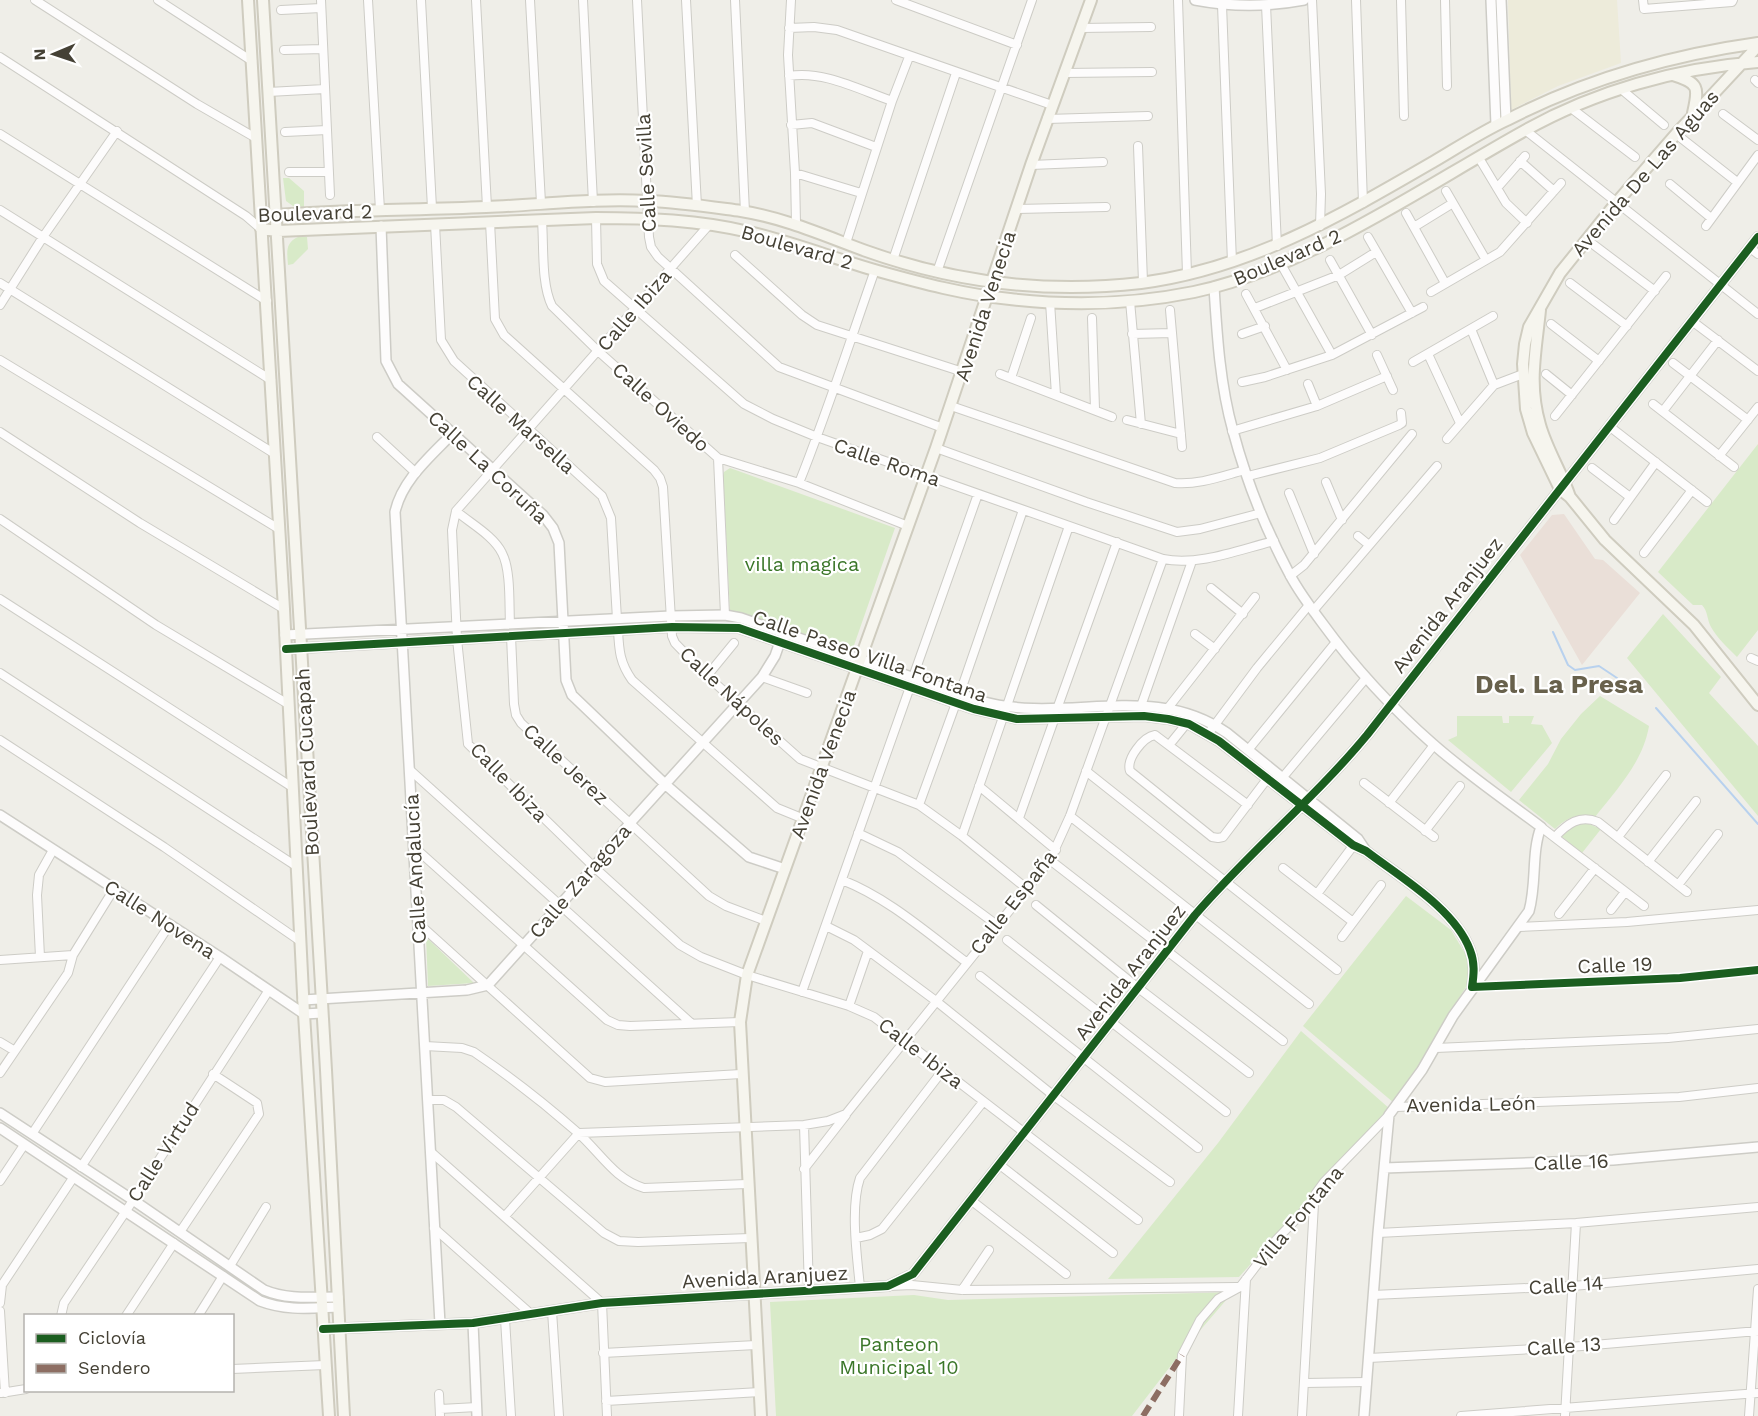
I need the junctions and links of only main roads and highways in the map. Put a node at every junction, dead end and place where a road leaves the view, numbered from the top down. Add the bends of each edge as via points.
1 (248, 0) edge
2 (263, 0) edge
3 (1091, 0) edge
4 (1758, 44) edge
5 (1758, 62) edge
6 (1742, 63) junction
7 (1673, 75) junction
8 (1693, 115) junction
9 (261, 213) junction
10 (276, 215) junction
11 (261, 229) junction
12 (278, 231) junction
13 (992, 283) junction
14 (987, 296) junction
15 (1540, 307) junction
16 (268, 320) junction
17 (286, 369) junction
18 (275, 470) junction
19 (1562, 486) junction
20 (293, 509) junction
21 (1757, 702) edge
22 (329, 1416) edge
23 (344, 1416) edge
24 (761, 1416) edge

1 - 9 main road, Boulevard Cucapah
2 - 10 main road, Boulevard Cucapah
3 - 13 main road, Avenida Venecia
4 - 6 main road, Avenida De Las Aguas
4 - 13 main road, Boulevard 2 via 1694,53 1565,93 1501,122 1320,226 1232,262 1143,282 1062,287
5 - 6 main road, Boulevard 2
6 - 7 main road, Boulevard 2
6 - 8 main road, Avenida De Las Aguas
7 - 8 main road via 1696,87
7 - 14 main road, Boulevard 2 via 1571,108 1525,130 1327,243 1242,279 1167,297 1130,301 1050,302
8 - 15 main road, Avenida De Las Aguas via 1586,239
9 - 10 main road, Boulevard 2
9 - 11 main road, Boulevard Cucapah
10 - 12 main road, Boulevard Cucapah
10 - 13 main road, Boulevard 2 via 648,201 745,212 796,224 893,260
11 - 12 main road, Boulevard 2
11 - 16 main road, Boulevard Cucapah
12 - 14 main road, Boulevard 2 via 648,218 746,231 875,270
12 - 17 main road, Boulevard Cucapah
13 - 14 main road, Avenida Venecia
14 - 24 main road, Avenida Venecia via 747,975 740,1022 741,1074
15 - 19 main road, Avenida De Las Aguas via 1533,366 1536,407
15 - 19 main road, Avenida De Las Aguas via 1525,344 1526,409 1533,433
16 - 17 main road
16 - 18 main road, Boulevard Cucapah
17 - 20 main road, Boulevard Cucapah
18 - 20 main road via 282,497
18 - 22 main road, Boulevard Cucapah
19 - 21 main road, Avenida De Las Aguas via 1605,540 1694,625
20 - 23 main road, Boulevard Cucapah

